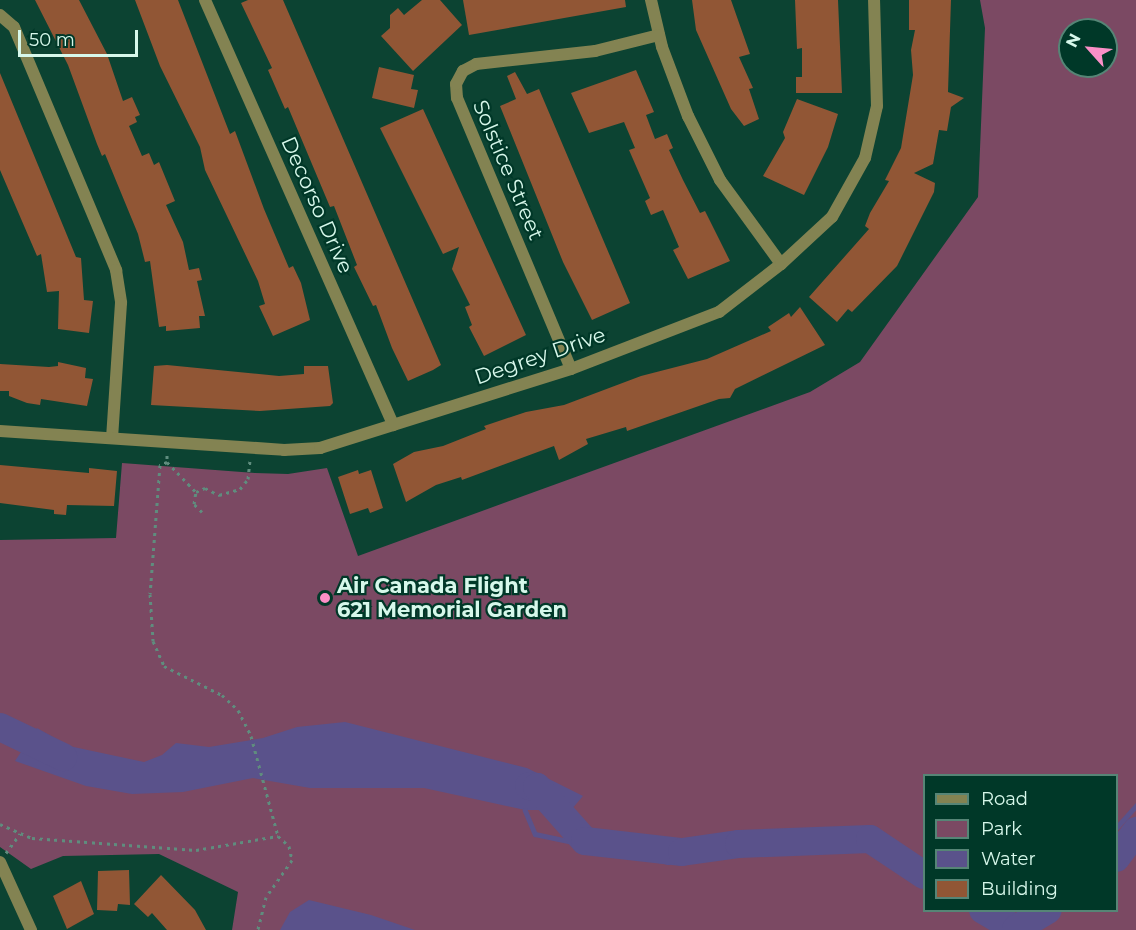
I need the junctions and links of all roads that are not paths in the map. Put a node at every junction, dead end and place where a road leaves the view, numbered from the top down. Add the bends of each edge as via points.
1 (206, 0) edge
2 (651, 0) edge
3 (874, 0) edge
4 (0, 15) edge
5 (659, 35) junction
6 (781, 264) junction
7 (571, 369) junction
8 (393, 425) junction
9 (0, 431) edge
10 (112, 437) junction
11 (0, 862) edge
12 (31, 930) edge

1 - 8 street, Decorso Drive
2 - 5 street
3 - 6 street, Degrey Drive via 877,106 866,158 832,217
4 - 10 street via 14,27 116,270 121,303
5 - 6 street via 688,116 720,180
5 - 7 street, Solstice Street via 595,51 476,64 463,71 456,84 457,98
6 - 7 street, Degrey Drive via 719,312
7 - 8 street, Degrey Drive
8 - 10 street, Degrey Drive via 320,448 251,448
9 - 10 street, Degrey Drive
11 - 12 street

